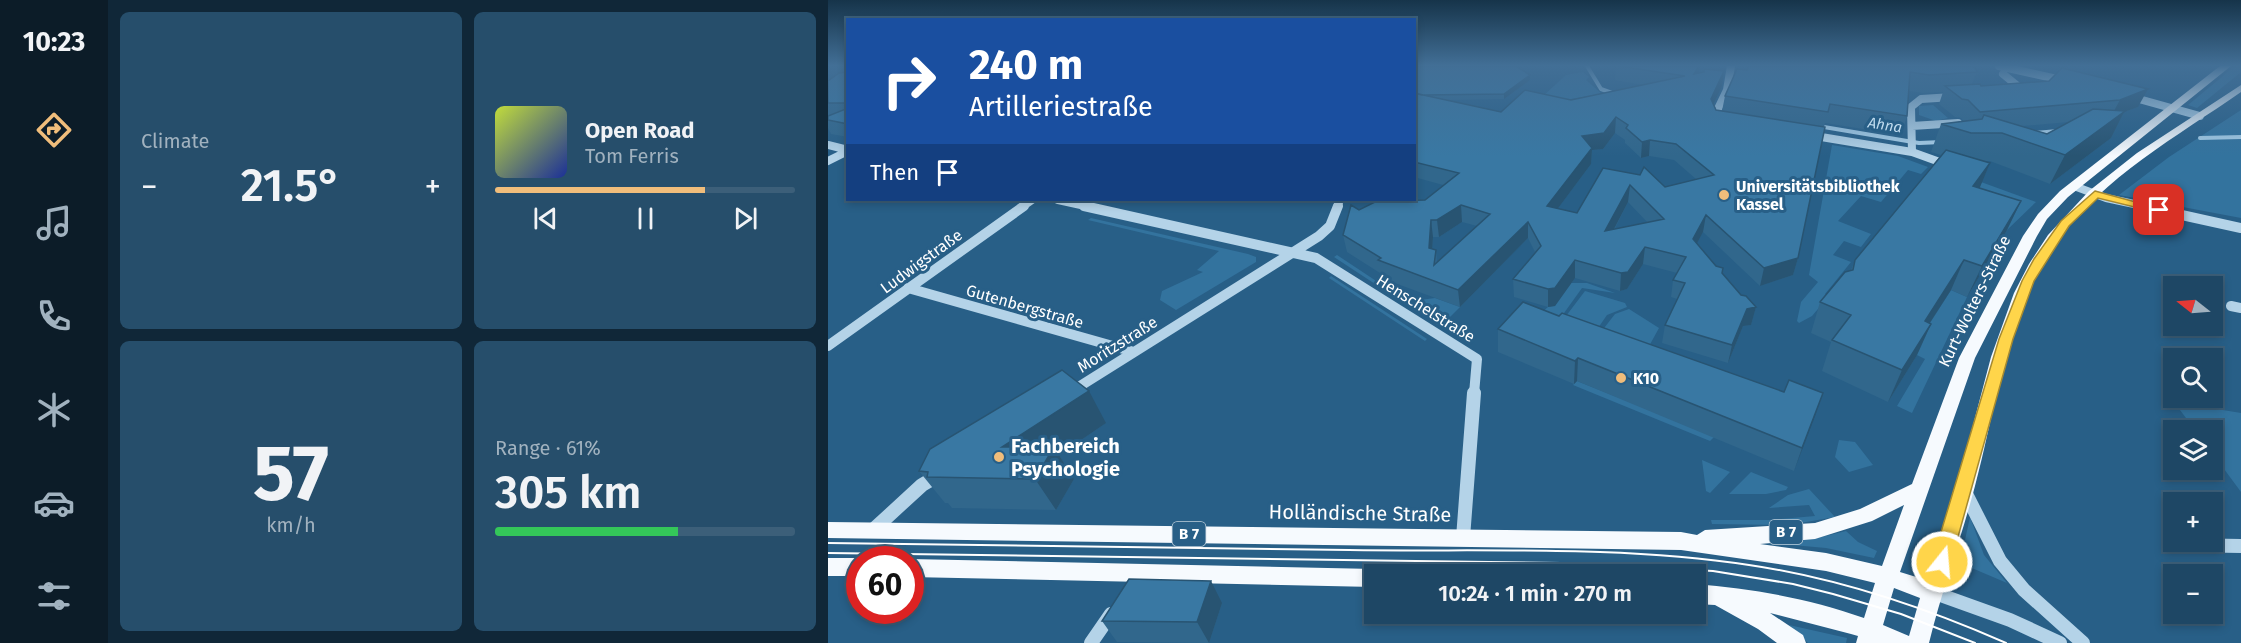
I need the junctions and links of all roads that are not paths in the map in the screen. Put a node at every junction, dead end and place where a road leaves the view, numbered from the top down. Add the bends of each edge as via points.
1 (1724, 96) edge
2 (1962, 96) edge
3 (2127, 96) edge
4 (2187, 96) edge
5 (2229, 96) edge
6 (2172, 108) junction
7 (2200, 116) junction
8 (1728, 122) edge
9 (1958, 123) edge
10 (1912, 126) junction
11 (1797, 133) edge
12 (1912, 144) junction
13 (828, 145) edge
14 (846, 150) edge
15 (846, 152) edge
16 (828, 161) edge
17 (1959, 168) edge
18 (2074, 186) junction
19 (2095, 194) junction
20 (1031, 201) edge
21 (1062, 201) edge
22 (1340, 201) edge
23 (2241, 228) edge
24 (1295, 253) junction
25 (908, 288) junction
26 (828, 346) edge
27 (1134, 352) junction
28 (1054, 403) edge
29 (953, 466) edge
30 (1919, 489) junction
31 (1964, 490) junction
32 (828, 530) edge
33 (873, 530) junction
34 (1463, 538) junction
35 (1681, 542) junction
36 (2223, 546) edge
37 (2241, 546) edge
38 (828, 567) edge
39 (846, 567) edge
40 (924, 568) edge
41 (1140, 571) junction
42 (1888, 577) junction
43 (1364, 578) edge
44 (1932, 592) junction
45 (1706, 594) edge
46 (1706, 594) edge
47 (1869, 636) edge
48 (1091, 643) edge
49 (1795, 643) edge
50 (1901, 643) edge
51 (1918, 643) edge
52 (2060, 643) edge
53 (2083, 643) edge

1 - 8 street via 1717,113
2 - 10 street via 1921,99 1911,107
3 - 6 street
4 - 6 main road, Kurt-Wolters-Straße
5 - 7 main road
6 - 7 street
6 - 18 main road, Kurt-Wolters-Straße
7 - 19 main road
9 - 10 street
10 - 12 street
11 - 12 street
12 - 17 street via 1936,164
13 - 14 street
15 - 16 street
18 - 19 street
18 - 30 main road, Kurt-Wolters-Straße via 2042,217 2010,270 1967,358
19 - 23 street
19 - 31 main road via 2052,239 2028,281 2006,339
20 - 25 street, Ludwigstraße
21 - 24 street
22 - 24 street, Moritzstraße via 1330,226
24 - 27 street, Moritzstraße
24 - 34 street, Henschelstraße via 1316,258 1477,359
25 - 26 street, Ludwigstraße
25 - 27 street, Gutenbergstraße
27 - 28 street, Moritzstraße
29 - 33 street via 922,485
30 - 35 main road, B 7 via 1865,515 1815,531
30 - 42 main road, Kurt-Wolters-Straße
31 - 44 main road
31 - 53 street via 2000,561 2024,590
32 - 33 main road, Holländische Straße / B 7
33 - 34 main road, Holländische Straße / B 7
34 - 35 main road, Holländische Straße / B 7
35 - 42 main road, Holländische Straße via 1826,562
36 - 37 street
38 - 39 main road
40 - 41 main road
41 - 43 main road
41 - 48 street
42 - 44 main road, Holländische Straße
42 - 47 main road, Kurt-Wolters-Straße
44 - 51 main road
44 - 52 street
45 - 47 main road via 1831,615
46 - 49 main road via 1766,622
47 - 50 main road

